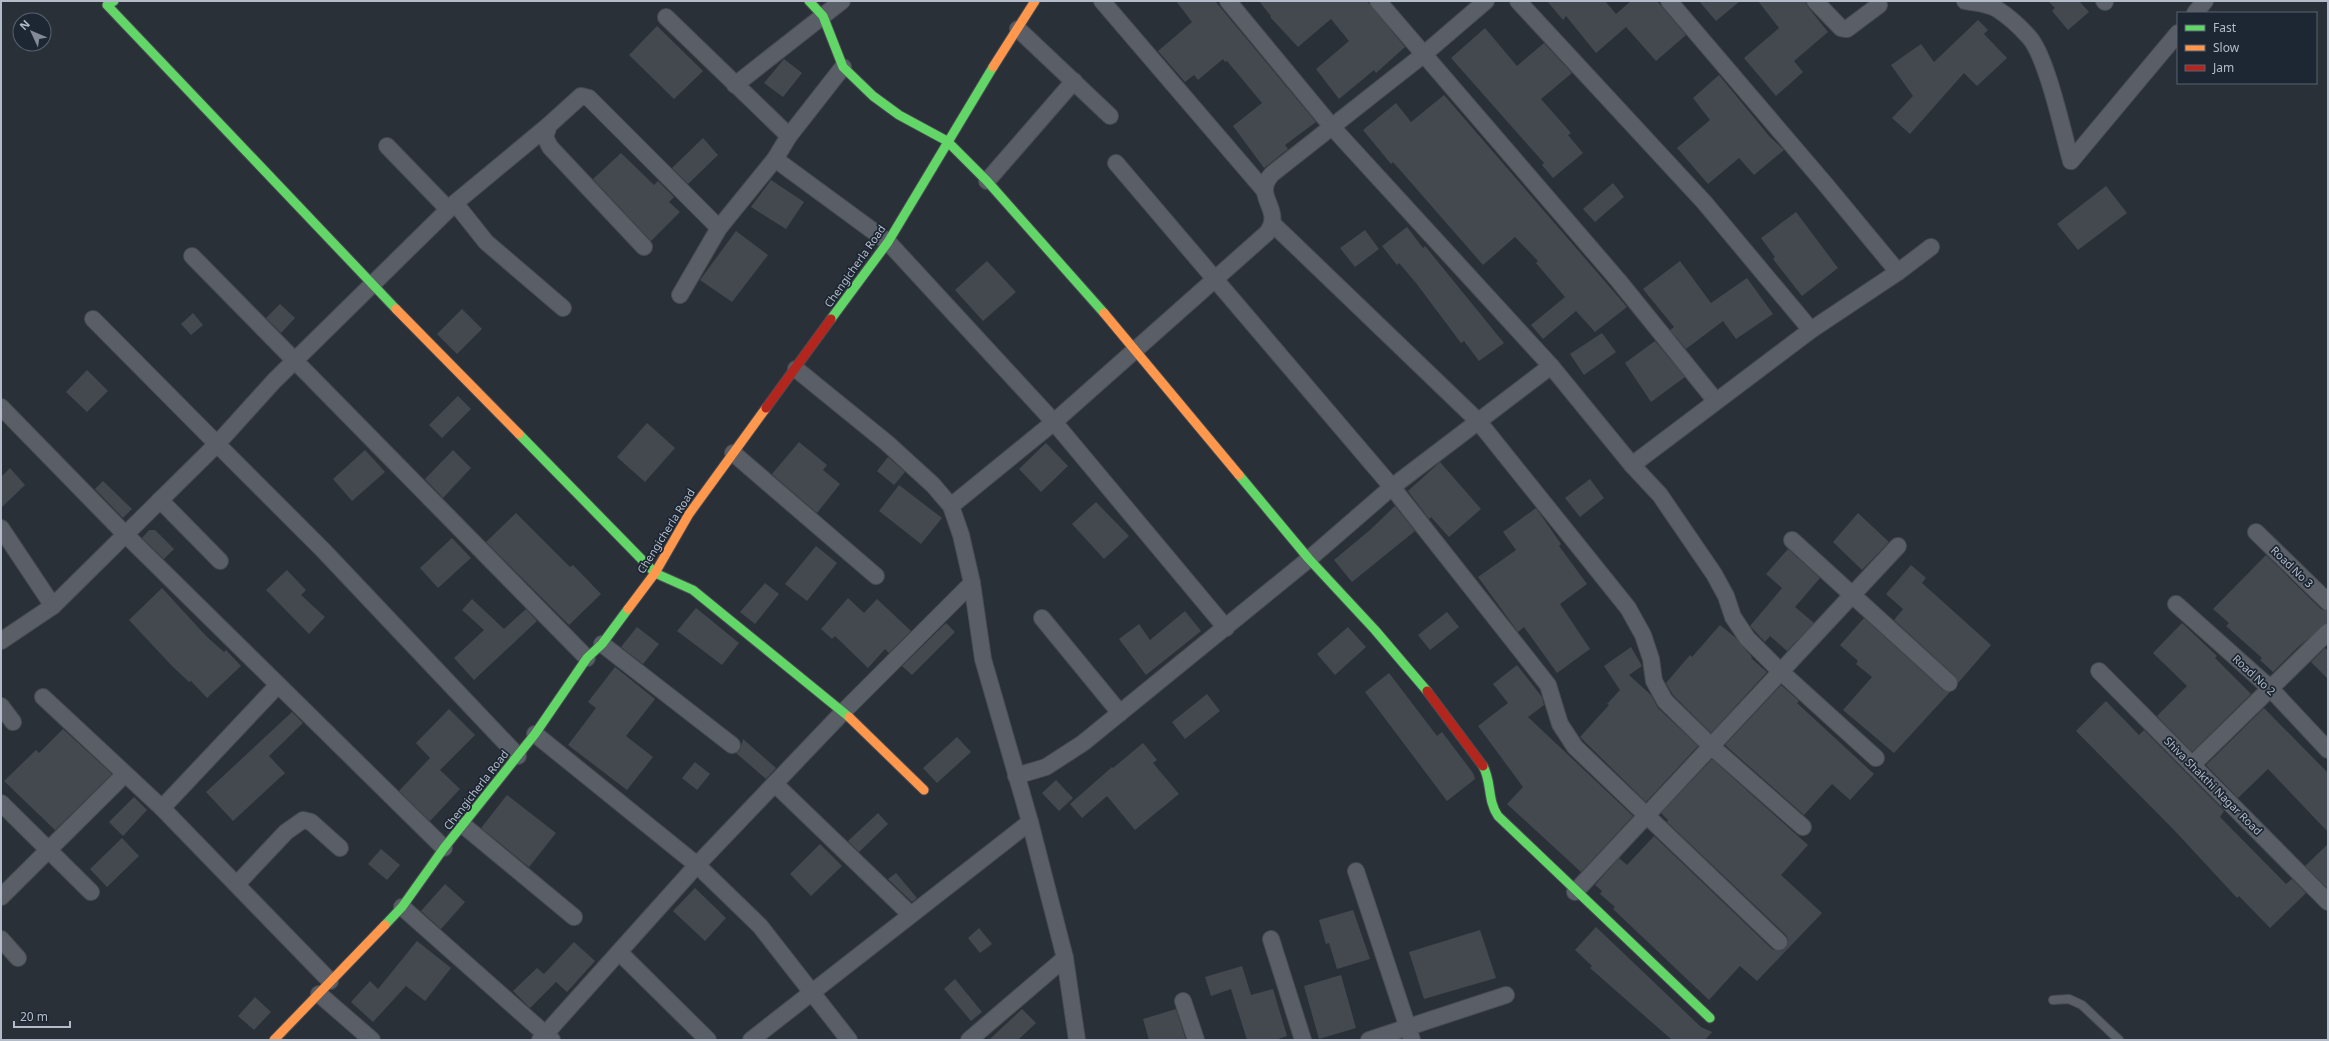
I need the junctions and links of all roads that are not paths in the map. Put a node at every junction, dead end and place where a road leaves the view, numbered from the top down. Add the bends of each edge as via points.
1 (114, 1) edge
2 (809, 1) edge
3 (842, 1) edge
4 (1035, 1) edge
5 (1102, 1) edge
6 (1228, 1) edge
7 (1378, 1) edge
8 (1486, 1) edge
9 (1518, 1) edge
10 (1669, 1) edge
11 (1815, 1) edge
12 (1965, 1) edge
13 (2205, 1) edge
14 (1879, 5) dead end
15 (2196, 12) edge
16 (823, 16) junction
17 (666, 17) dead end
18 (1018, 29) junction
19 (2177, 35) edge
20 (1423, 55) junction
21 (843, 68) junction
22 (1074, 81) junction
23 (735, 85) junction
24 (1110, 116) dead end
25 (549, 125) junction
26 (1333, 128) junction
27 (789, 136) junction
28 (947, 141) junction
29 (387, 146) dead end
30 (775, 158) junction
31 (1116, 163) dead end
32 (987, 181) junction
33 (1264, 190) junction
34 (451, 206) junction
35 (1274, 225) junction
36 (719, 228) junction
37 (888, 242) junction
38 (1931, 247) dead end
39 (644, 248) dead end
40 (192, 256) dead end
41 (1898, 272) junction
42 (1217, 280) junction
43 (371, 284) junction
44 (680, 295) dead end
45 (563, 308) dead end
46 (93, 319) dead end
47 (1811, 330) junction
48 (1135, 349) junction
49 (294, 362) junction
50 (1551, 366) junction
51 (796, 369) junction
52 (1715, 400) junction
53 (1, 407) edge
54 (1478, 421) junction
55 (1054, 422) junction
56 (217, 444) junction
57 (733, 453) junction
58 (1632, 465) junction
59 (1392, 487) junction
60 (160, 500) junction
61 (951, 506) junction
62 (1, 528) edge
63 (2256, 532) dead end
64 (126, 534) junction
65 (1792, 540) dead end
66 (1898, 546) dead end
67 (1309, 559) junction
68 (220, 561) dead end
69 (655, 573) junction
70 (876, 576) dead end
71 (972, 583) junction
72 (1852, 595) junction
73 (2328, 602) edge
74 (2176, 604) dead end
75 (53, 606) junction
76 (1042, 618) dead end
77 (1226, 628) junction
78 (2328, 632) edge
79 (1, 641) edge
80 (602, 644) junction
81 (587, 658) junction
82 (2099, 670) dead end
83 (1780, 672) junction
84 (1949, 682) dead end
85 (278, 685) junction
86 (2270, 688) junction
87 (43, 697) dead end
88 (1, 706) edge
89 (843, 712) junction
90 (1120, 713) junction
91 (13, 722) dead end
92 (535, 734) junction
93 (732, 745) dead end
94 (1711, 746) junction
95 (2328, 750) edge
96 (518, 756) junction
97 (1876, 758) dead end
98 (2192, 765) junction
99 (125, 774) junction
100 (1016, 776) junction
101 (775, 784) junction
102 (924, 790) dead end
103 (1, 803) edge
104 (162, 808) junction
105 (1646, 817) junction
106 (1030, 822) junction
107 (463, 825) junction
108 (1804, 827) dead end
109 (340, 848) dead end
110 (444, 848) junction
111 (50, 849) junction
112 (697, 865) junction
113 (1356, 871) dead end
114 (237, 884) junction
115 (91, 892) dead end
116 (1575, 892) junction
117 (1, 897) edge
118 (2328, 902) edge
119 (402, 907) junction
120 (910, 914) junction
121 (574, 917) dead end
122 (1, 939) edge
123 (1271, 939) dead end
124 (1779, 942) dead end
125 (619, 952) junction
126 (18, 958) dead end
127 (1065, 958) junction
128 (330, 982) junction
129 (812, 991) junction
130 (319, 994) junction
131 (1506, 995) dead end
132 (2053, 1000) dead end
133 (1183, 1001) dead end
134 (1710, 1018) dead end
135 (1410, 1034) edge
136 (546, 1038) edge
137 (274, 1040) edge
138 (372, 1040) edge
139 (708, 1040) edge
140 (751, 1040) edge
141 (849, 1040) edge
142 (970, 1040) edge
143 (1078, 1040) edge
144 (1196, 1040) edge
145 (1303, 1040) edge
146 (1369, 1040) edge
147 (2119, 1040) edge

1 - 43 street via 107,5
2 - 16 street
3 - 16 street
4 - 18 street, Chengicherla Road
5 - 33 street
6 - 26 street
7 - 20 street
8 - 20 street
9 - 47 street via 1704,202
10 - 41 street
11 - 14 street via 1837,25 1847,29
12 - 19 street via 1979,2 1996,9 2030,38 2045,71 2071,161
13 - 15 street
16 - 21 street
16 - 23 street
17 - 23 street
18 - 22 street
18 - 28 street, Chengicherla Road
20 - 26 street
20 - 52 street via 1618,280
21 - 27 street
21 - 28 street via 873,96 894,111
22 - 24 street
22 - 32 street
23 - 27 street
25 - 34 street
25 - 36 street via 581,96 589,98
25 - 39 street via 545,137 550,147
26 - 33 street via 1272,174 1265,181
26 - 50 street
27 - 30 street
28 - 32 street
28 - 37 street, Chengicherla Road
29 - 34 street
30 - 36 street
30 - 37 street
31 - 42 street
32 - 48 street
33 - 35 street
34 - 43 street
34 - 45 street via 486,242
35 - 42 street
35 - 54 street
36 - 44 street
37 - 51 street, Chengicherla Road
37 - 55 street
38 - 41 street
40 - 49 street
41 - 47 street
42 - 48 street
42 - 59 street
43 - 49 street
43 - 69 street
46 - 56 street
47 - 52 street
48 - 55 street
48 - 67 street
49 - 56 street
49 - 81 street
50 - 54 street
50 - 58 street
51 - 57 street, Chengicherla Road
51 - 61 street via 887,443 933,485
52 - 58 street
53 - 64 street
54 - 59 street
54 - 94 street via 1628,608 1643,635 1651,659 1654,681 1666,701
55 - 61 street
55 - 77 street
56 - 60 street
56 - 96 street via 323,550
57 - 69 street, Chengicherla Road via 689,514
57 - 70 street
58 - 83 street via 1660,495 1700,552 1726,596 1733,617 1747,638
59 - 67 street
59 - 105 street via 1548,685 1560,724 1575,747
60 - 64 street
60 - 68 street
61 - 71 street via 961,535
62 - 75 street
63 - 73 street, Road No 3
64 - 75 street
64 - 85 street
65 - 72 street
66 - 72 street
67 - 77 street
67 - 116 street via 1430,694 1484,767 1488,775 1489,801 1492,809
69 - 80 street, Chengicherla Road
69 - 89 street via 693,590
71 - 89 street
71 - 100 street via 983,659
72 - 83 street
72 - 84 street
74 - 86 street, Road No 2
75 - 79 street
76 - 90 street
77 - 90 street
78 - 86 street
80 - 81 street, Chengicherla Road
80 - 93 street
81 - 92 street, Chengicherla Road
82 - 98 street, Shiva Shakthi Nagar Road
83 - 94 street
83 - 97 street
85 - 104 street
85 - 110 street
86 - 95 street, Road No 2
86 - 98 street
87 - 99 street
88 - 91 street
89 - 101 street
89 - 102 street
90 - 100 street via 1083,744 1046,767
92 - 96 street, Chengicherla Road
92 - 112 street
94 - 105 street
94 - 108 street
96 - 107 street, Chengicherla Road
98 - 118 street, Shiva Shakthi Nagar Road
99 - 104 street
99 - 111 street
100 - 106 street
101 - 112 street
101 - 120 street
103 - 111 street
104 - 114 street
105 - 116 street
105 - 124 street
106 - 120 street
106 - 127 street
107 - 110 street, Chengicherla Road
107 - 121 street
109 - 114 street via 311,822 303,820 286,832
110 - 119 street, Chengicherla Road
111 - 115 street
111 - 117 street
112 - 125 street
112 - 129 street via 760,926
113 - 135 street
114 - 128 street
116 - 134 street
119 - 128 street, Chengicherla Road
119 - 136 street
120 - 129 street
122 - 126 street
123 - 145 street
125 - 136 street
125 - 139 street
127 - 142 street
127 - 143 street
128 - 130 street, Chengicherla Road
129 - 140 street
129 - 141 street
130 - 137 street, Chengicherla Road
130 - 138 street
131 - 135 street
132 - 147 lane via 2069,999 2082,1005
133 - 144 street
135 - 146 street

